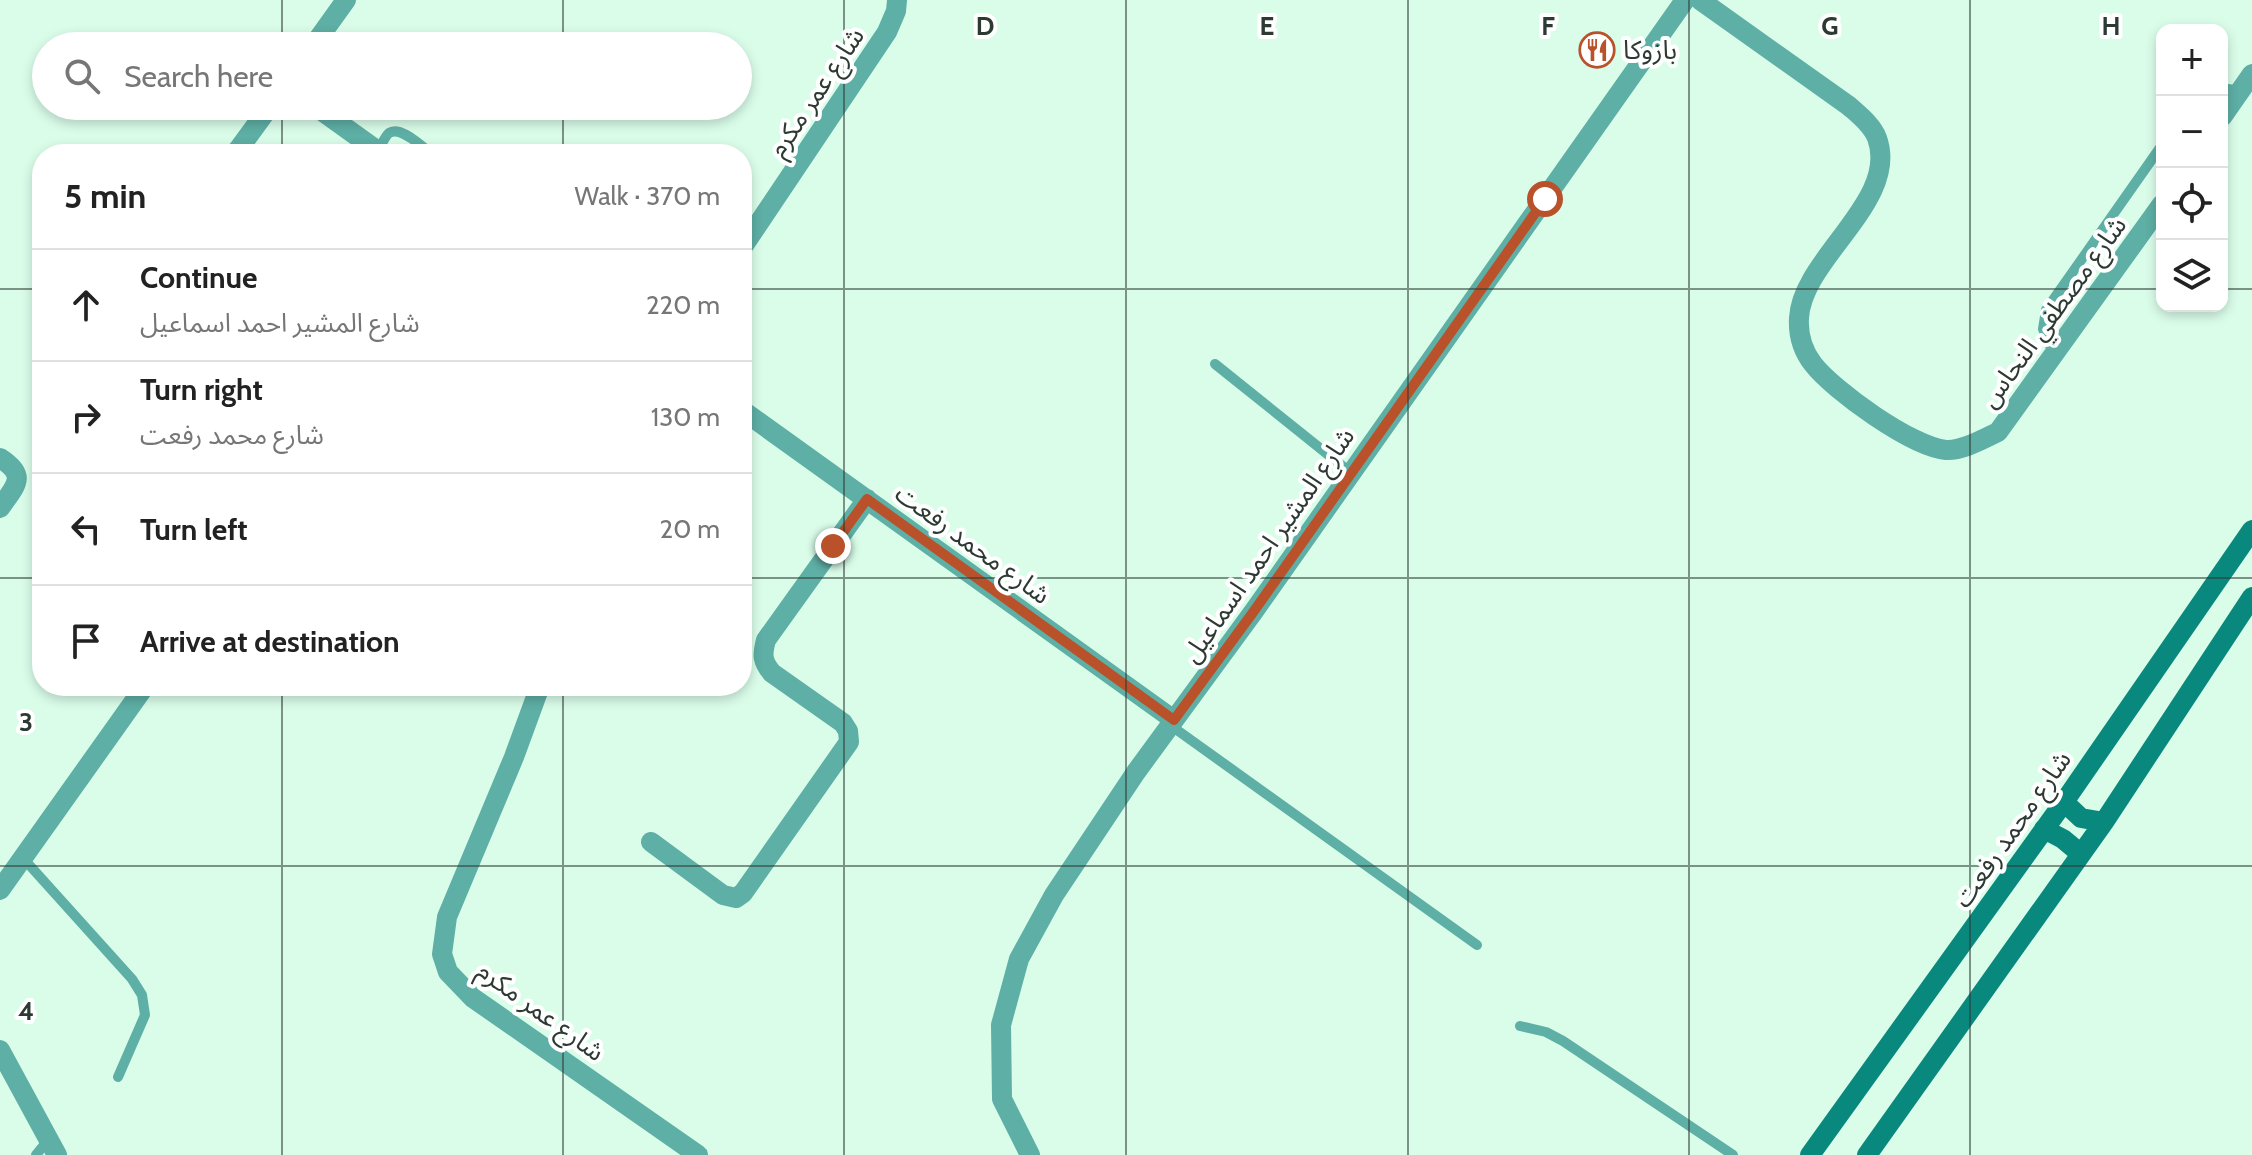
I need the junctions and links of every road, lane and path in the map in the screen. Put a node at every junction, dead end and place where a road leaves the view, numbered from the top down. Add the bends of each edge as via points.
1 (346, 0) edge
2 (897, 0) edge
3 (1685, 0) edge
4 (1700, 0) edge
5 (323, 32) edge
6 (2238, 84) edge
7 (2228, 105) edge
8 (260, 120) edge
9 (335, 120) edge
10 (242, 144) edge
11 (369, 144) edge
12 (384, 144) edge
13 (418, 144) edge
14 (2156, 154) edge
15 (2156, 212) edge
16 (752, 233) edge
17 (2054, 355) junction
18 (1215, 364) dead end
19 (752, 417) edge
20 (0, 458) edge
21 (1351, 473) junction
22 (867, 499) junction
23 (0, 508) edge
24 (2252, 530) edge
25 (2252, 597) edge
26 (138, 696) edge
27 (536, 696) edge
28 (1172, 722) junction
29 (2064, 802) junction
30 (2104, 822) junction
31 (2044, 829) junction
32 (651, 842) dead end
33 (2081, 854) junction
34 (23, 858) junction
35 (0, 890) edge
36 (1477, 945) dead end
37 (1520, 1026) dead end
38 (0, 1050) edge
39 (118, 1077) dead end
40 (47, 1150) edge
41 (698, 1155) edge
42 (1030, 1155) edge
43 (1733, 1155) edge
44 (1810, 1155) edge
45 (1867, 1155) edge

1 - 5 street
2 - 16 street, شارع عمر مكرم via 887,32
3 - 21 street, شارع المشير احمد اسماعيل
4 - 17 street, شارع مصطفي النحاس via 1849,106 1876,136 1879,164 1870,195 1800,305 1799,335 1814,365 1881,419 1922,443 1947,450 1998,432
6 - 7 street
8 - 10 street
9 - 11 street
12 - 13 lane via 394,131
14 - 17 lane via 2046,310 2043,329
15 - 17 street, شارع مصطفي النحاس
18 - 21 lane
19 - 22 street, شارع محمد رفعت
20 - 23 street via 15,467 18,477
21 - 28 street, شارع المشير احمد اسماعيل
22 - 28 street, شارع محمد رفعت
22 - 32 street via 766,640 763,652 772,673 843,723 849,742 736,898 723,895
24 - 29 street, شارع محمد رفعت
25 - 30 street
26 - 34 street
27 - 41 street, شارع عمر مكرم via 447,917 442,954 448,972 473,998
28 - 36 lane
28 - 42 street, شارع المشير احمد اسماعيل via 1054,895 1019,959 1001,1025 1002,1099
29 - 30 street via 2081,818
29 - 31 street, شارع محمد رفعت
30 - 33 street
31 - 33 street
31 - 44 street, شارع محمد رفعت
33 - 45 street
34 - 35 street
34 - 39 lane via 142,995 145,1015
37 - 43 lane via 1563,1041
38 - 40 street

